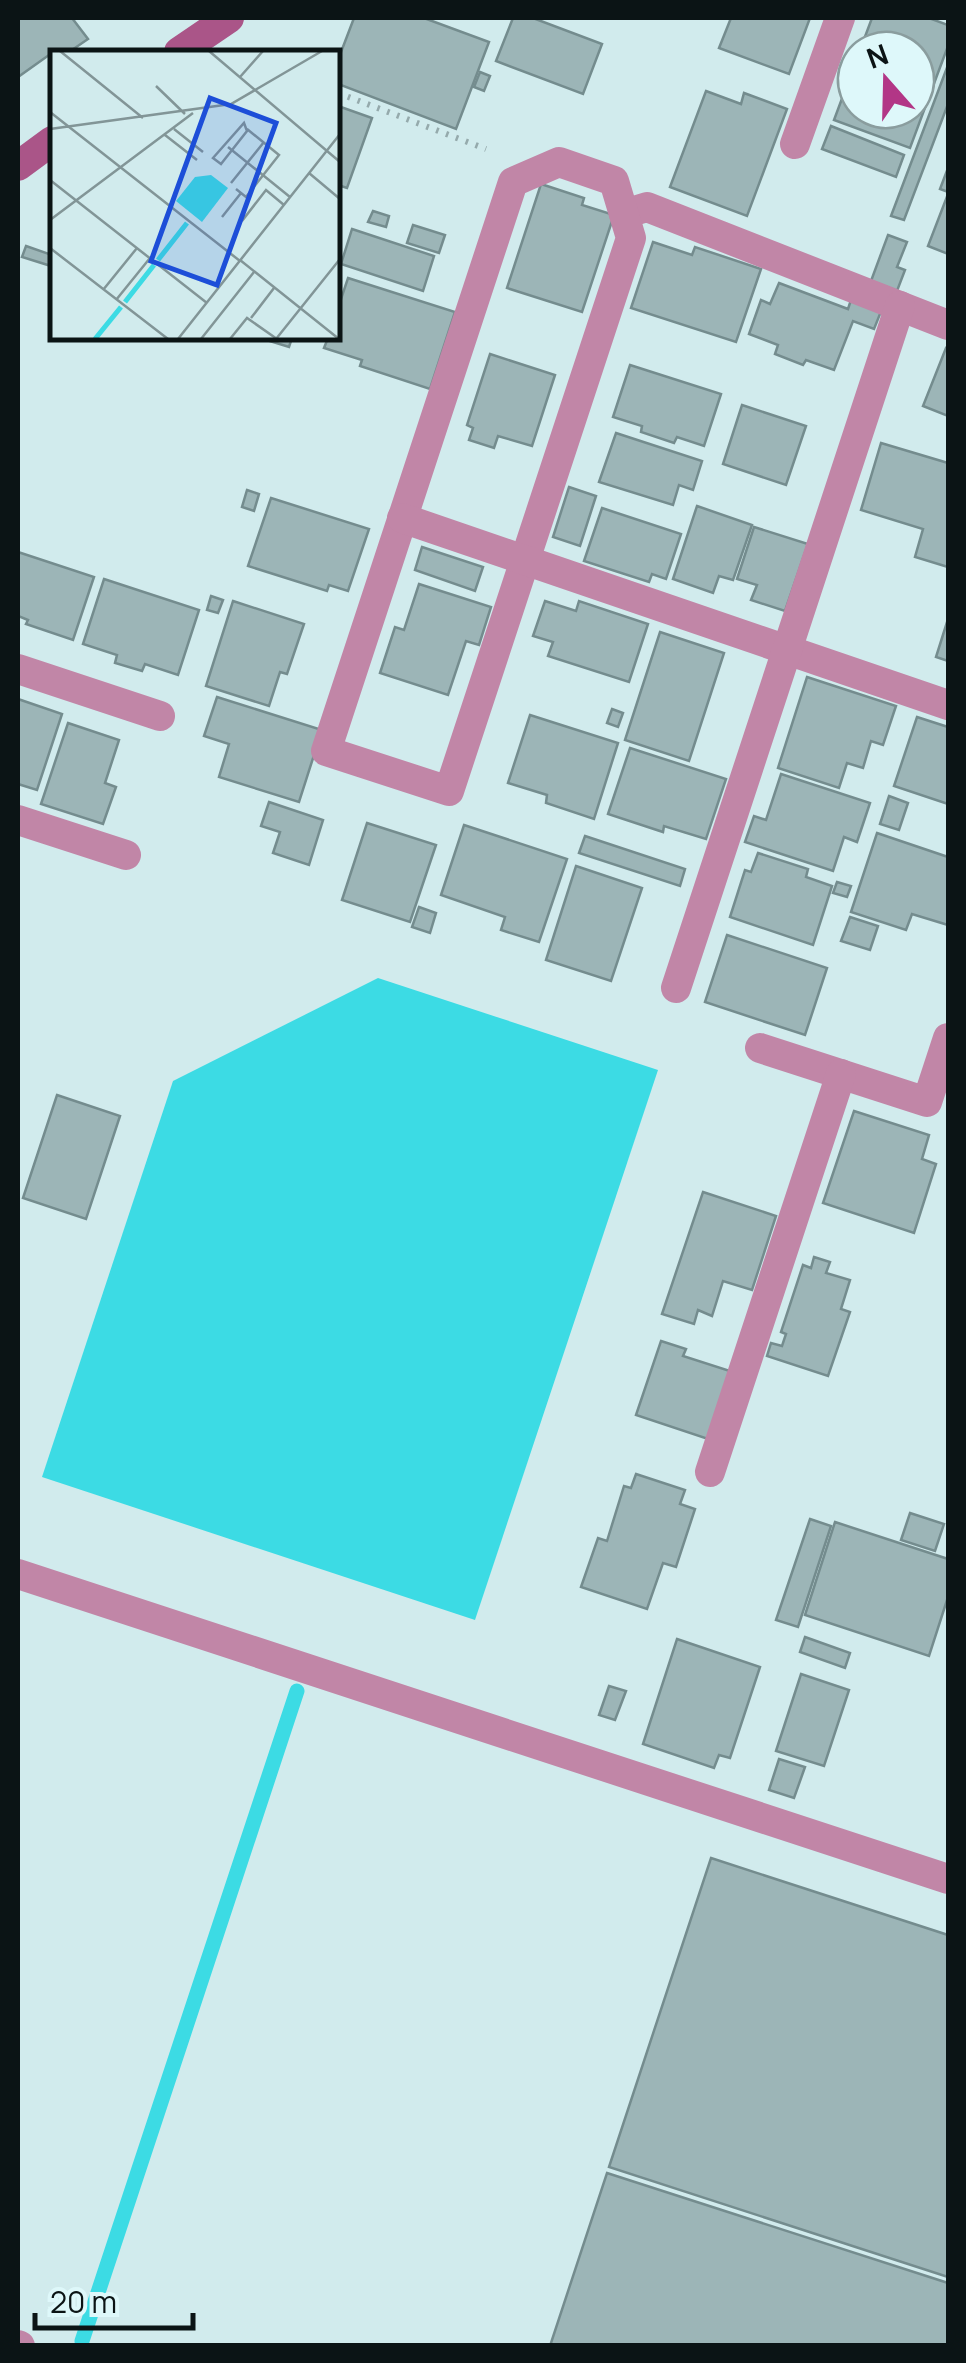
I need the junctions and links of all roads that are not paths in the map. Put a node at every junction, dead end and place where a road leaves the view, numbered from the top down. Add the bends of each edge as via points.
1 (229, 18) edge
2 (840, 18) edge
3 (182, 50) edge
4 (50, 142) edge
5 (796, 144) dead end
6 (18, 166) edge
7 (624, 214) junction
8 (900, 306) junction
9 (948, 325) edge
10 (402, 518) junction
11 (524, 560) junction
12 (787, 650) junction
13 (18, 669) edge
14 (948, 705) edge
15 (160, 716) dead end
16 (18, 820) edge
17 (126, 855) dead end
18 (676, 988) dead end
19 (948, 1038) edge
20 (760, 1048) dead end
21 (840, 1074) junction
22 (710, 1472) dead end
23 (18, 1574) edge
24 (948, 1880) edge

1 - 3 street
2 - 5 street
4 - 6 street
7 - 8 street via 647,207
7 - 10 street via 614,181 558,162 513,182
7 - 11 street via 630,238
8 - 9 street
8 - 12 street
10 - 11 street
10 - 11 street via 326,751 449,791
11 - 12 street
12 - 14 street
12 - 18 street
13 - 15 street
16 - 17 street
19 - 21 street via 927,1102
20 - 21 street
21 - 22 street
23 - 24 street

